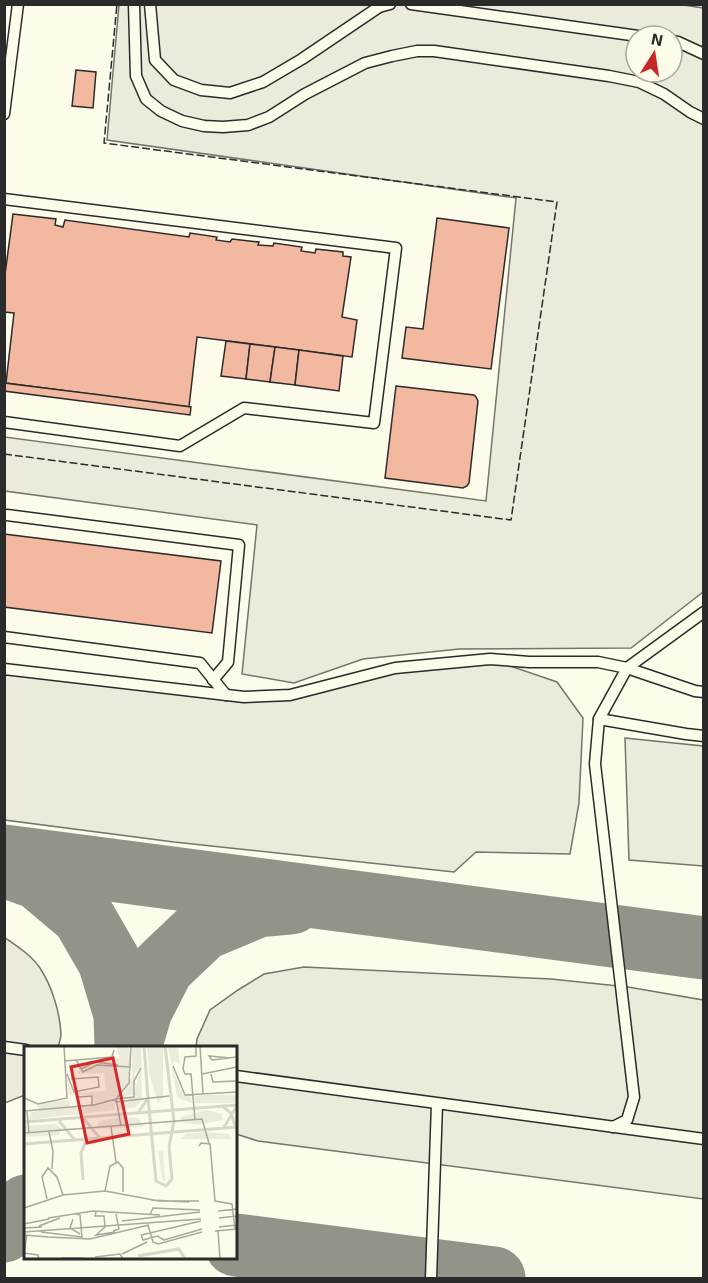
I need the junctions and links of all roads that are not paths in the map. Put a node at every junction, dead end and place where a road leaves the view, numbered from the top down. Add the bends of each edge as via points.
1 (18, 4) edge
2 (134, 4) edge
3 (150, 4) edge
4 (390, 4) edge
5 (411, 4) edge
6 (624, 34) edge
7 (684, 45) edge
8 (704, 54) edge
9 (4, 114) edge
10 (704, 119) edge
11 (4, 199) edge
12 (4, 423) edge
13 (7, 515) dead end
14 (704, 612) edge
15 (4, 637) edge
16 (627, 668) junction
17 (4, 669) edge
18 (213, 680) junction
19 (704, 692) edge
20 (226, 695) junction
21 (599, 719) junction
22 (704, 736) edge
23 (4, 1047) edge
24 (24, 1050) edge
25 (237, 1076) edge
26 (437, 1104) junction
27 (613, 1127) junction
28 (704, 1139) edge
29 (431, 1278) edge

1 - 9 lane
2 - 10 lane via 136,76 146,99 182,121 204,126 248,125 365,63 425,51 639,82
3 - 4 lane via 155,60 174,80 201,90 230,93 263,82 379,7
5 - 6 lane
7 - 8 lane
11 - 12 lane via 396,248 374,423 244,408 180,446
13 - 18 lane via 239,545 228,662
14 - 16 lane
15 - 18 lane via 200,663
16 - 19 lane
16 - 20 lane via 598,662 490,659 395,668 290,695
16 - 21 lane
17 - 20 lane
18 - 20 lane
21 - 22 lane
21 - 27 lane via 595,764 634,1097 627,1120
23 - 24 lane
25 - 26 lane
26 - 27 lane
26 - 29 lane
27 - 28 lane

